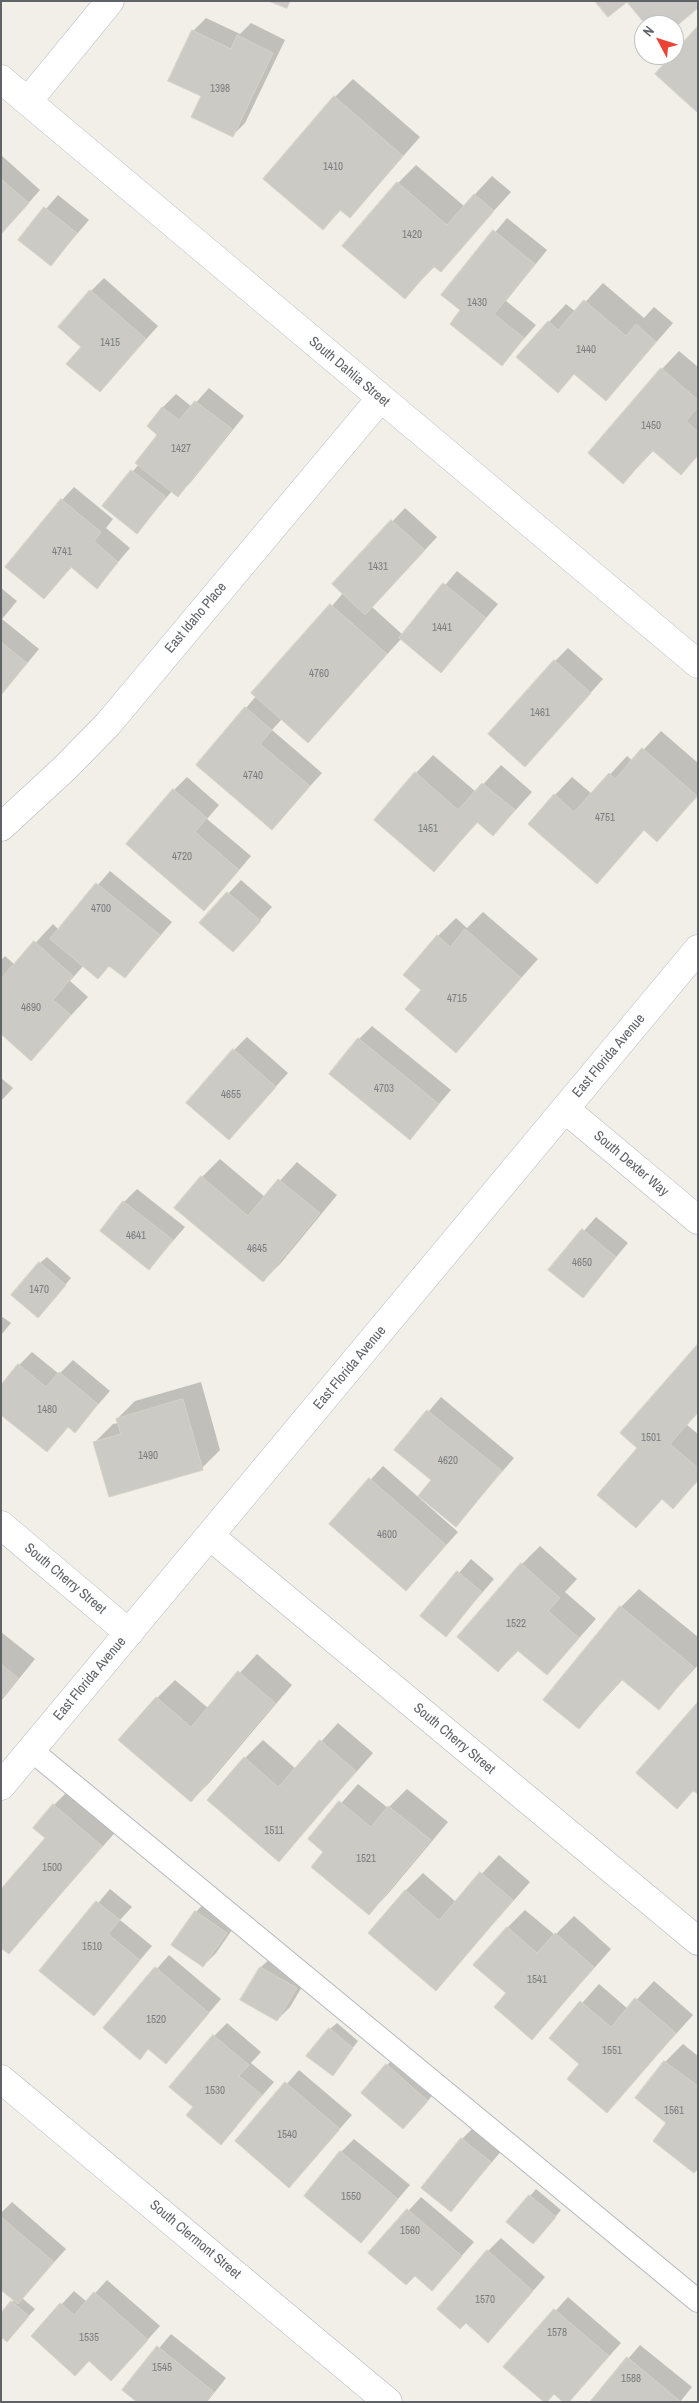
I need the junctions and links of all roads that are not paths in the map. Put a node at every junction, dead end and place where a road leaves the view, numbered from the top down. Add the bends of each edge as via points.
1 (110, 1) edge
2 (1, 79) edge
3 (28, 101) junction
4 (380, 399) junction
5 (698, 664) edge
6 (1, 827) edge
7 (698, 950) edge
8 (565, 1109) junction
9 (698, 1220) edge
10 (1, 1525) edge
11 (210, 1536) junction
12 (129, 1633) junction
13 (31, 1750) junction
14 (1, 1786) edge
15 (698, 1941) edge
16 (1, 2078) edge
17 (698, 2301) edge
18 (388, 2402) edge

1 - 3 street
2 - 3 street, South Dahlia Street
3 - 4 street, South Dahlia Street
4 - 5 street, South Dahlia Street
4 - 6 street, East Idaho Place via 108,724
7 - 8 street, East Florida Avenue
8 - 9 street, South Dexter Way
8 - 11 street, East Florida Avenue
10 - 12 street, South Cherry Street
11 - 12 street, East Florida Avenue
11 - 15 street, South Cherry Street
12 - 13 street, East Florida Avenue
13 - 14 street, East Florida Avenue
13 - 17 lane
16 - 18 street, South Clermont Street

